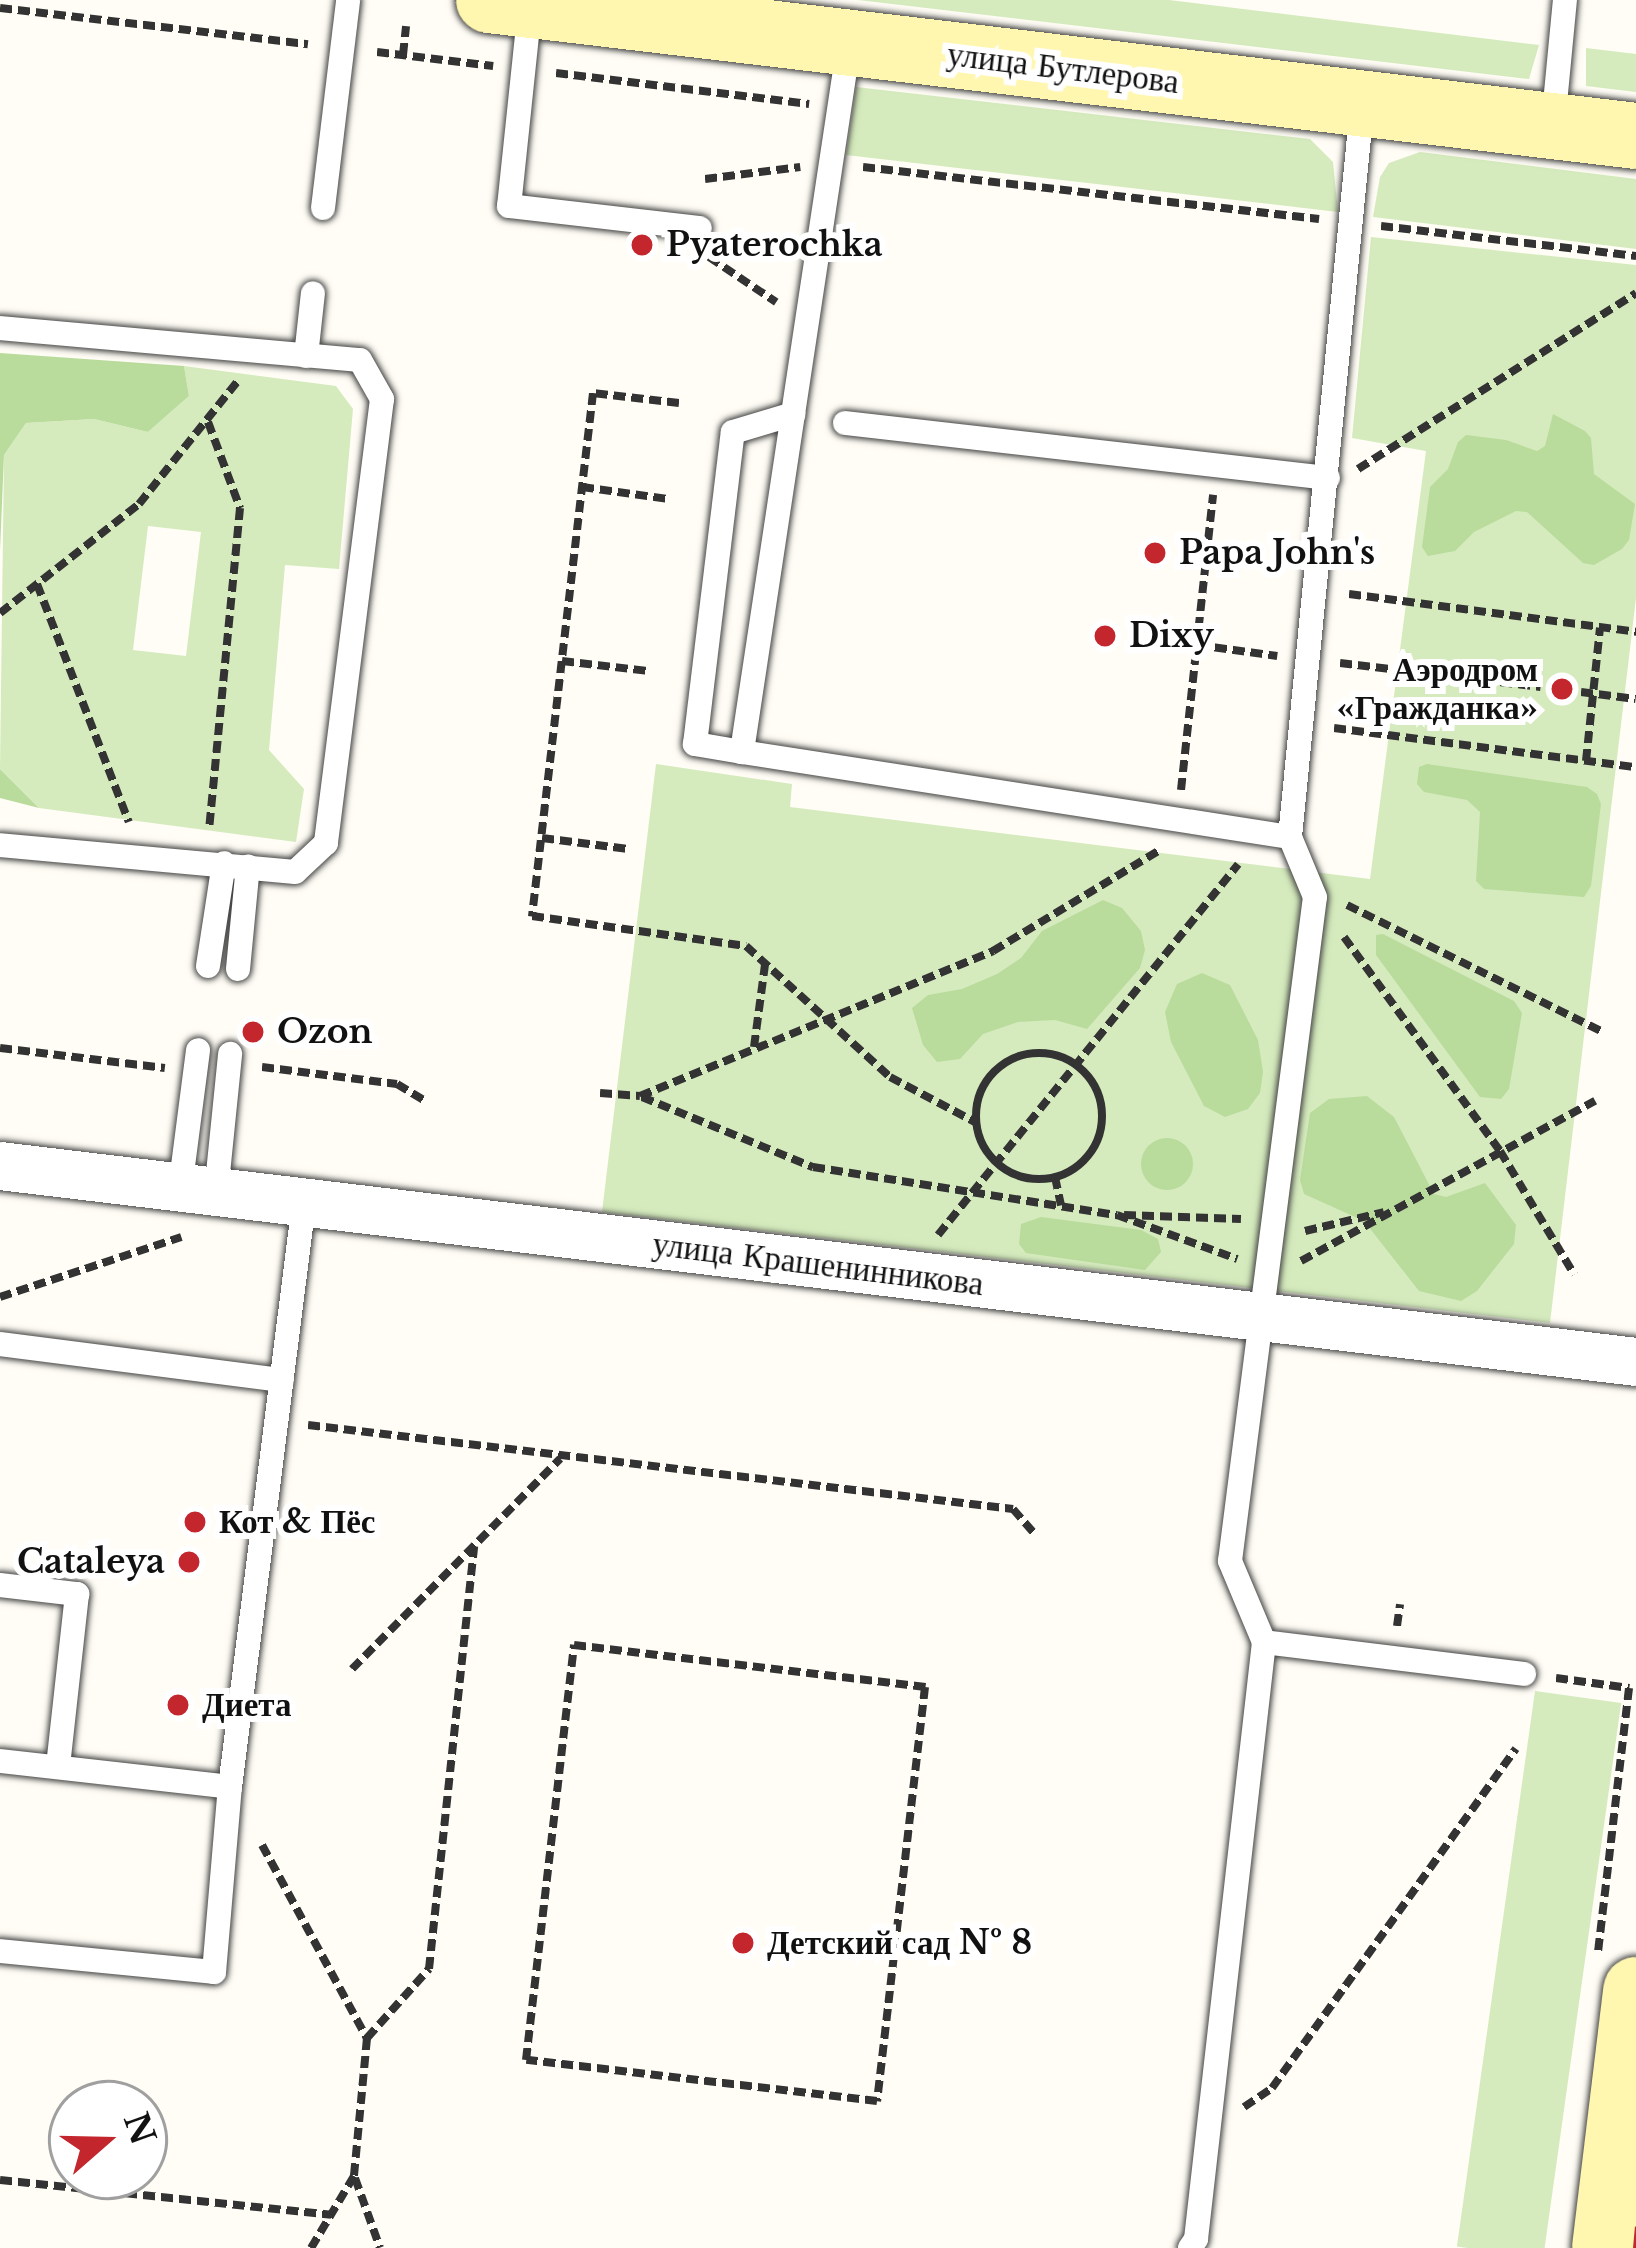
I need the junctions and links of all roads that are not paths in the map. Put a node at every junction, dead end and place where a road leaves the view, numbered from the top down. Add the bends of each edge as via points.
1 (348, 0) edge
2 (1565, 0) edge
3 (510, 2) edge
4 (707, 13) edge
5 (849, 42) junction
6 (1363, 103) junction
7 (1553, 126) junction
8 (1636, 136) edge
9 (323, 208) dead end
10 (699, 239) road end
11 (314, 292) dead end
12 (0, 328) edge
13 (306, 356) junction
14 (793, 413) junction
15 (845, 423) dead end
16 (1328, 483) junction
17 (742, 752) junction
18 (1290, 837) junction
19 (0, 845) edge
20 (226, 863) junction
21 (208, 966) dead end
22 (238, 969) dead end
23 (229, 1059) road end
24 (196, 1061) road end
25 (0, 1166) edge
26 (304, 1203) junction
27 (197, 1205) junction
28 (1262, 1290) junction
29 (0, 1344) edge
30 (1636, 1362) edge
31 (282, 1380) junction
32 (0, 1585) edge
33 (1264, 1642) junction
34 (1524, 1674) road end
35 (0, 1761) edge
36 (58, 1767) junction
37 (230, 1786) junction
38 (0, 1951) edge
39 (1636, 1990) edge
40 (1190, 2248) edge
41 (1606, 2248) edge

1 - 9 lane
2 - 7 lane
3 - 4 street, улица Бутлерова
3 - 10 lane via 523,69 509,206
4 - 5 street, улица Бутлерова
5 - 6 street, улица Бутлерова
5 - 14 lane
6 - 7 street, улица Бутлерова
6 - 16 lane
7 - 8 street, улица Бутлерова
11 - 13 lane
12 - 13 lane
13 - 20 lane via 360,360 382,399 326,843 295,872
14 - 17 lane
14 - 17 lane via 733,432 694,744
15 - 16 lane
16 - 18 lane
17 - 18 lane
18 - 28 lane via 1315,897
19 - 20 lane
20 - 21 lane
20 - 22 lane
23 - 27 lane
24 - 27 lane
25 - 27 street, улица Крашенинникова
26 - 27 street, улица Крашенинникова
26 - 28 street, улица Крашенинникова via 908,1274
26 - 31 lane
28 - 30 street, улица Крашенинникова
28 - 33 lane via 1230,1562
29 - 31 lane
31 - 37 lane
32 - 36 lane via 77,1594
33 - 34 lane
33 - 40 lane
35 - 36 lane
36 - 37 lane
37 - 38 lane via 214,1972
39 - 41 street

